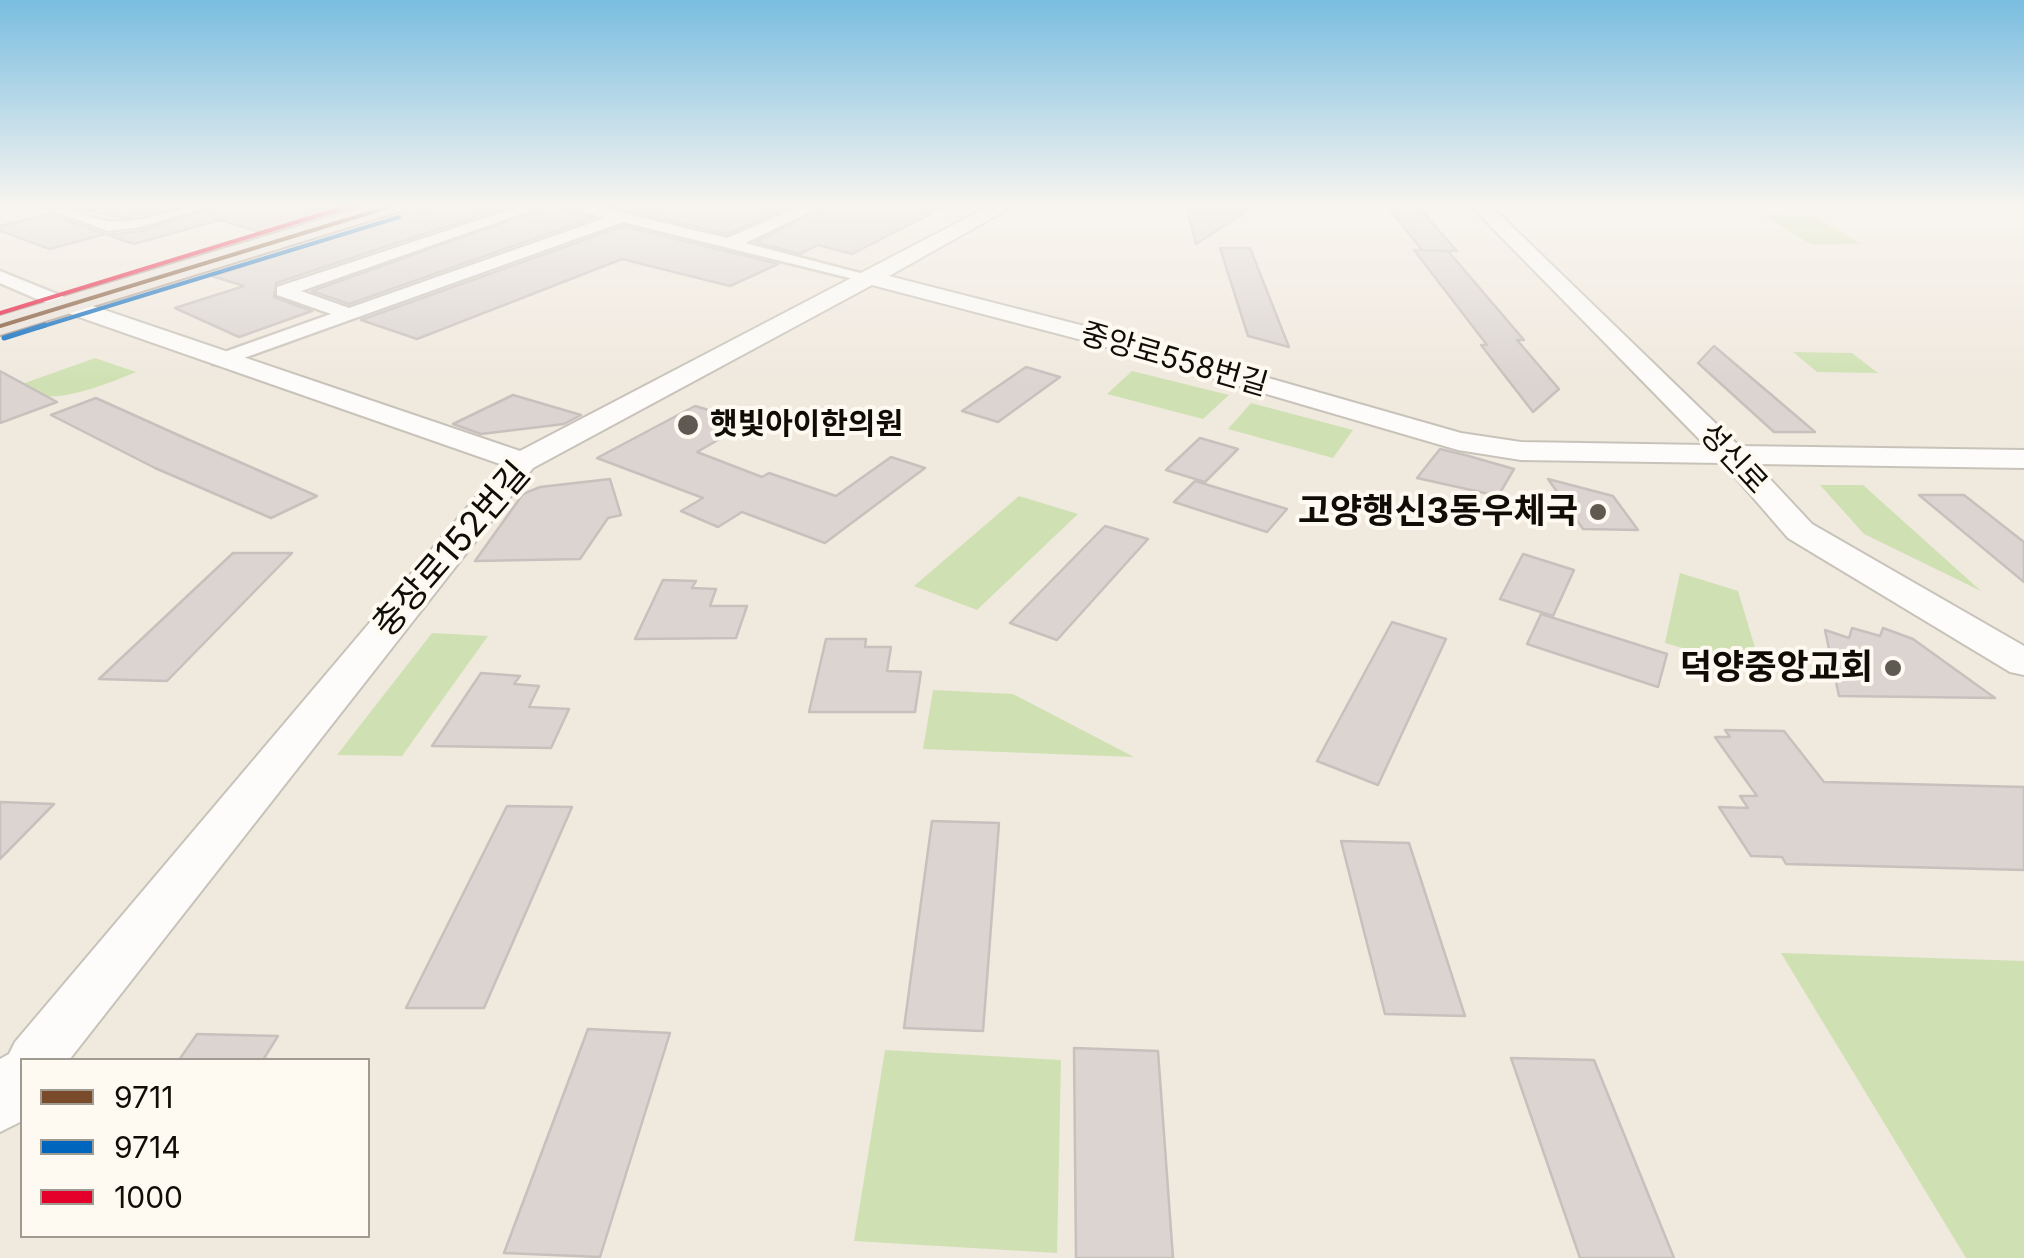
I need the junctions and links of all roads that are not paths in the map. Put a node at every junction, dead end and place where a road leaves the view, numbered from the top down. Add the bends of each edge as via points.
1 (125, 264) edge
2 (147, 264) edge
3 (202, 264) edge
4 (212, 264) edge
5 (364, 264) edge
6 (490, 264) edge
7 (814, 264) edge
8 (897, 264) edge
9 (1538, 264) edge
10 (0, 276) edge
11 (870, 278) junction
12 (38, 294) junction
13 (0, 304) edge
14 (67, 305) junction
15 (348, 314) junction
16 (0, 326) edge
17 (220, 360) junction
18 (1732, 455) junction
19 (2024, 459) edge
20 (522, 462) junction
21 (2024, 664) edge
22 (37, 1058) edge
23 (20, 1079) edge
24 (0, 1104) edge

1 - 12 main road
2 - 12 main road
3 - 14 main road
4 - 14 main road
5 - 15 street via 283,291
6 - 15 street
7 - 11 street, 중앙로558번길
8 - 11 street, 충장로152번길
9 - 18 street, 성신로
10 - 12 street
11 - 18 street, 중앙로558번길 via 1091,334 1458,442 1521,451
11 - 20 street, 충장로152번길
12 - 13 main road
12 - 14 street
14 - 16 main road
14 - 17 street
15 - 17 street
17 - 20 street
18 - 19 street, 중앙로558번길
18 - 21 street, 성신로 via 1800,532
20 - 22 street, 충장로152번길
23 - 24 street

